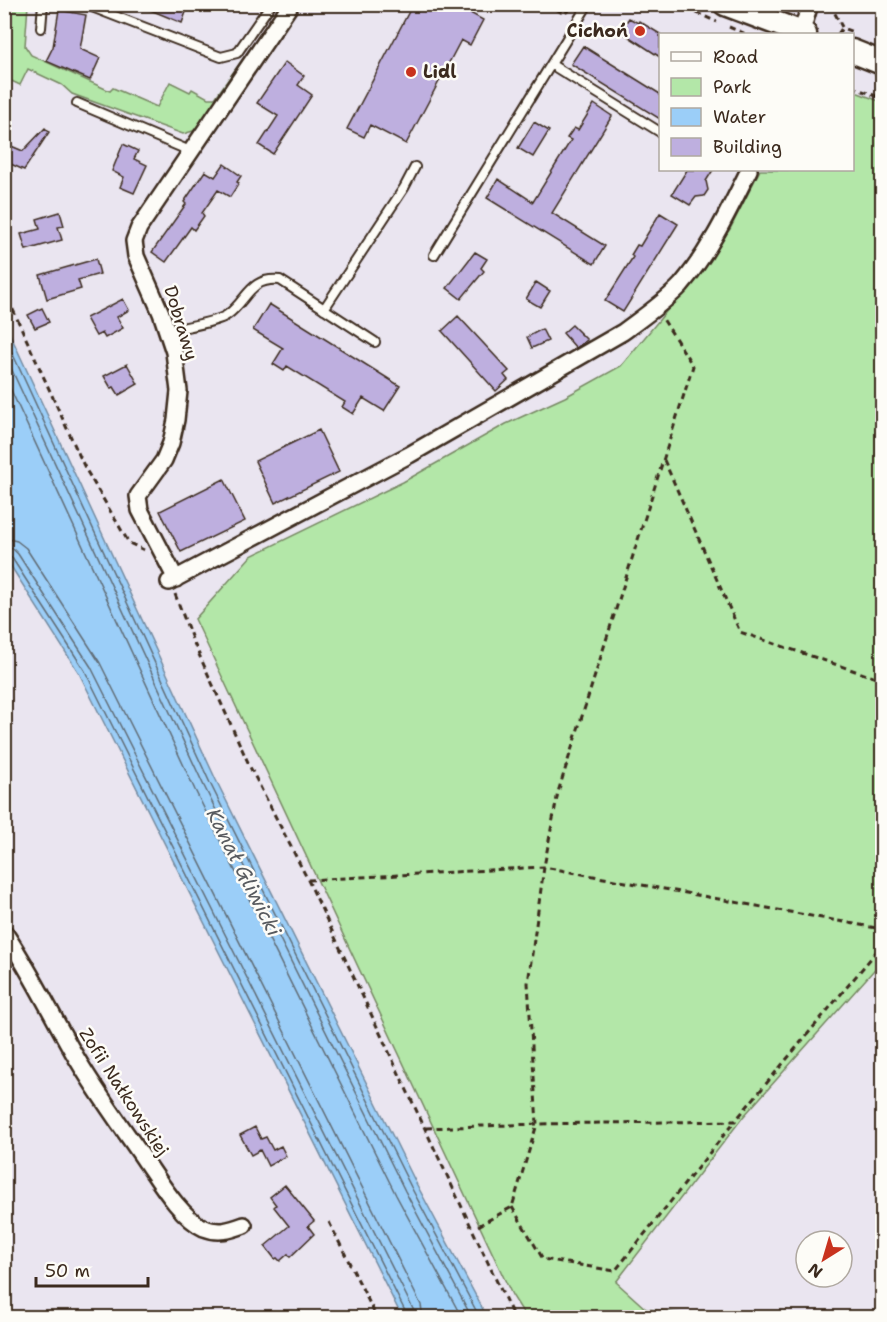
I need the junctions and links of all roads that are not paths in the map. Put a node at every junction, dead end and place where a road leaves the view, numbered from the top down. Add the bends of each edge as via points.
1 (43, 4) edge
2 (84, 4) edge
3 (271, 4) edge
4 (291, 4) edge
5 (588, 4) edge
6 (725, 4) edge
7 (810, 4) edge
8 (101, 7) edge
9 (41, 28) dead end
10 (800, 33) edge
11 (803, 33) edge
12 (854, 52) edge
13 (882, 63) edge
14 (552, 65) junction
15 (77, 104) dead end
16 (659, 131) edge
17 (190, 151) junction
18 (415, 167) dead end
19 (748, 171) edge
20 (434, 255) dead end
21 (324, 309) junction
22 (167, 331) junction
23 (375, 342) dead end
24 (4, 932) edge
25 (244, 1225) dead end

1 - 9 lane
2 - 8 lane
3 - 8 lane via 237,53 220,57
4 - 17 street
5 - 14 lane
6 - 10 main road
7 - 11 street
12 - 13 main road
14 - 16 lane
14 - 20 lane
15 - 17 lane
17 - 22 street, Dobrawy via 134,241 136,256
18 - 21 lane
19 - 22 street, Dobrawy via 714,239 680,285 623,332 408,455 172,581 140,510 138,496 164,460 176,420 178,391 174,352
21 - 22 lane via 280,280 267,279 226,316
21 - 23 lane
24 - 25 street, Zofii Nałkowskiej via 84,1071 161,1184 202,1227 216,1232

